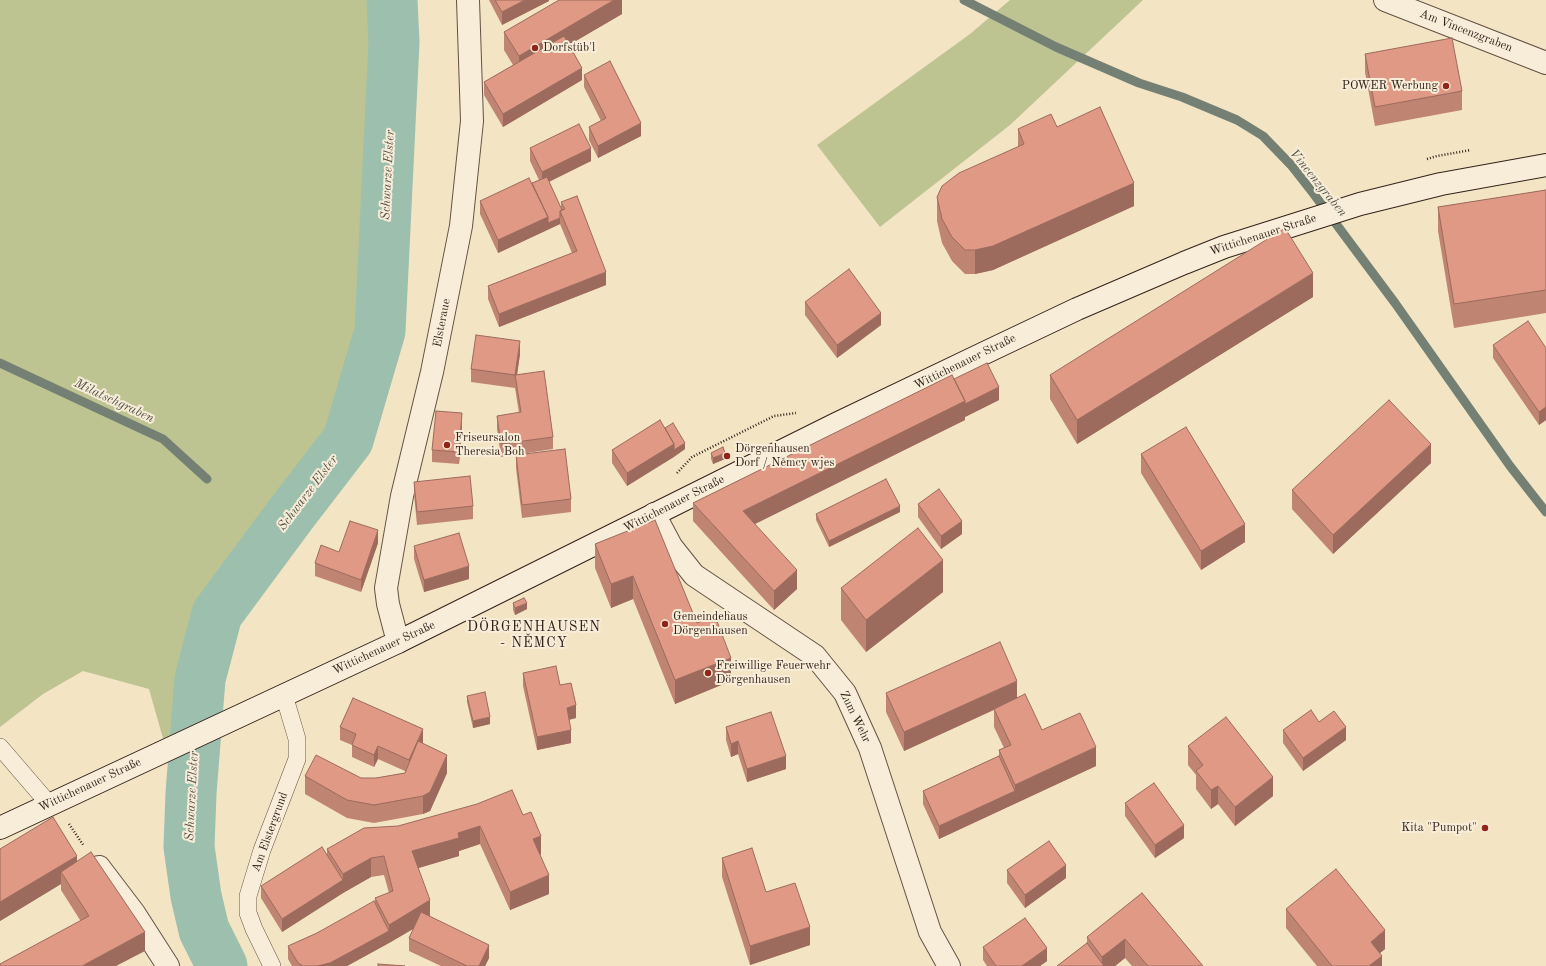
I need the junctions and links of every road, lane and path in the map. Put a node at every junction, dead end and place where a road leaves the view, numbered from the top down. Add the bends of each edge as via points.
1 (468, 0) edge
2 (1385, 0) edge
3 (1546, 62) edge
4 (1546, 165) edge
5 (654, 514) junction
6 (398, 642) junction
7 (284, 695) junction
8 (0, 747) edge
9 (49, 804) junction
10 (0, 828) edge
11 (100, 867) joint
12 (168, 966) edge
13 (272, 966) edge
14 (949, 966) edge

1 - 6 main road, Elsteraue via 472,121 461,226 432,372 402,496 386,588
2 - 3 main road, Am Vincenzgraben
4 - 5 main road, Wittichenauer Straße via 1441,184 1360,204 1224,247 1077,309
5 - 6 main road, Wittichenauer Straße
5 - 14 main road, Zum Wehr via 671,546 694,574 815,656 845,693 870,748 930,932
6 - 7 main road, Wittichenauer Straße
7 - 9 main road, Wittichenauer Straße
7 - 13 lane, Am Elstergrund via 297,739 297,759 253,876 248,896 248,913
8 - 9 lane
9 - 10 main road, Wittichenauer Straße
9 - 11 path via 66,821
11 - 12 main road

